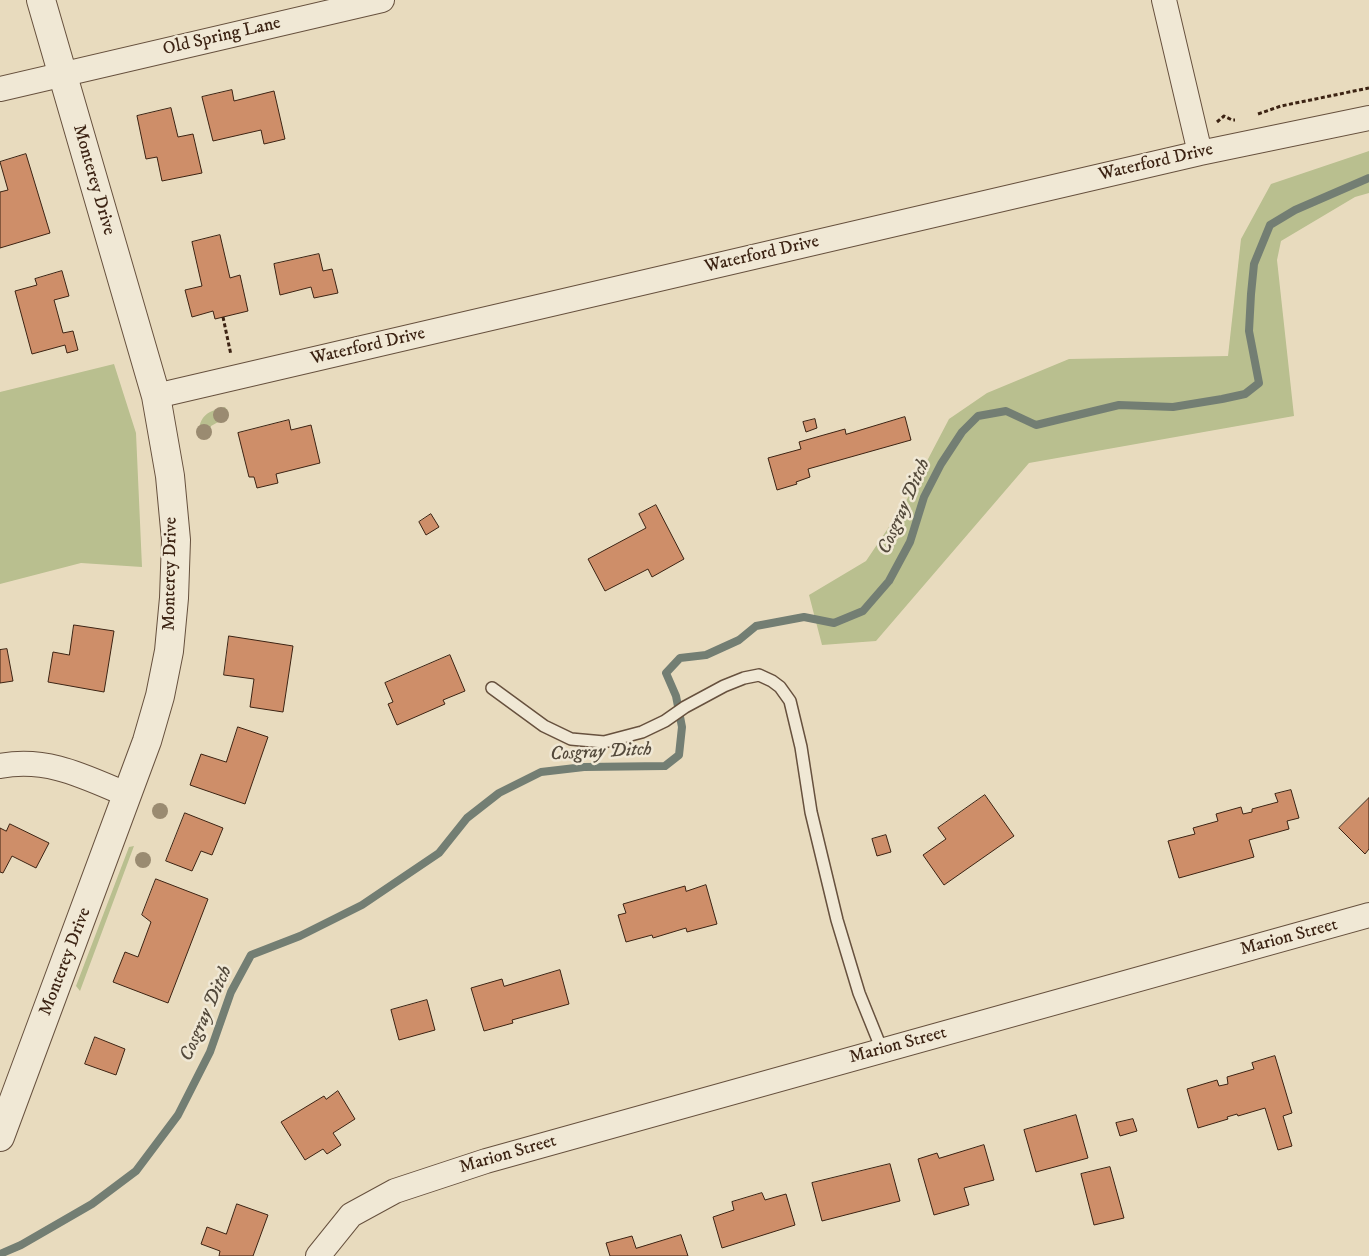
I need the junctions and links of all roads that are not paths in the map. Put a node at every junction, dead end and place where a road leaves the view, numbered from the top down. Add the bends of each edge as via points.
1 (41, 0) edge
2 (382, 0) edge
3 (1164, 0) edge
4 (62, 74) junction
5 (0, 89) edge
6 (1369, 118) edge
7 (1200, 153) junction
8 (156, 396) junction
9 (492, 688) dead end
10 (0, 766) edge
11 (128, 795) junction
12 (1369, 915) edge
13 (882, 1050) junction
14 (0, 1137) edge
15 (318, 1256) edge

1 - 4 street, Monterey Drive
2 - 4 street, Old Spring Lane
3 - 7 street
4 - 5 street, Old Spring Lane
4 - 8 street, Monterey Drive
6 - 7 street, Waterford Drive
7 - 8 street, Waterford Drive
8 - 11 street, Monterey Drive via 170,476 176,540 174,598 160,696
9 - 13 lane via 544,726 571,739 604,742 642,732 744,678 759,675 780,688 790,701 811,812 837,920 859,993
10 - 11 street via 30,763 66,770
11 - 14 street, Monterey Drive
12 - 13 street, Marion Street
13 - 15 street, Marion Street via 486,1160 395,1191 351,1215

